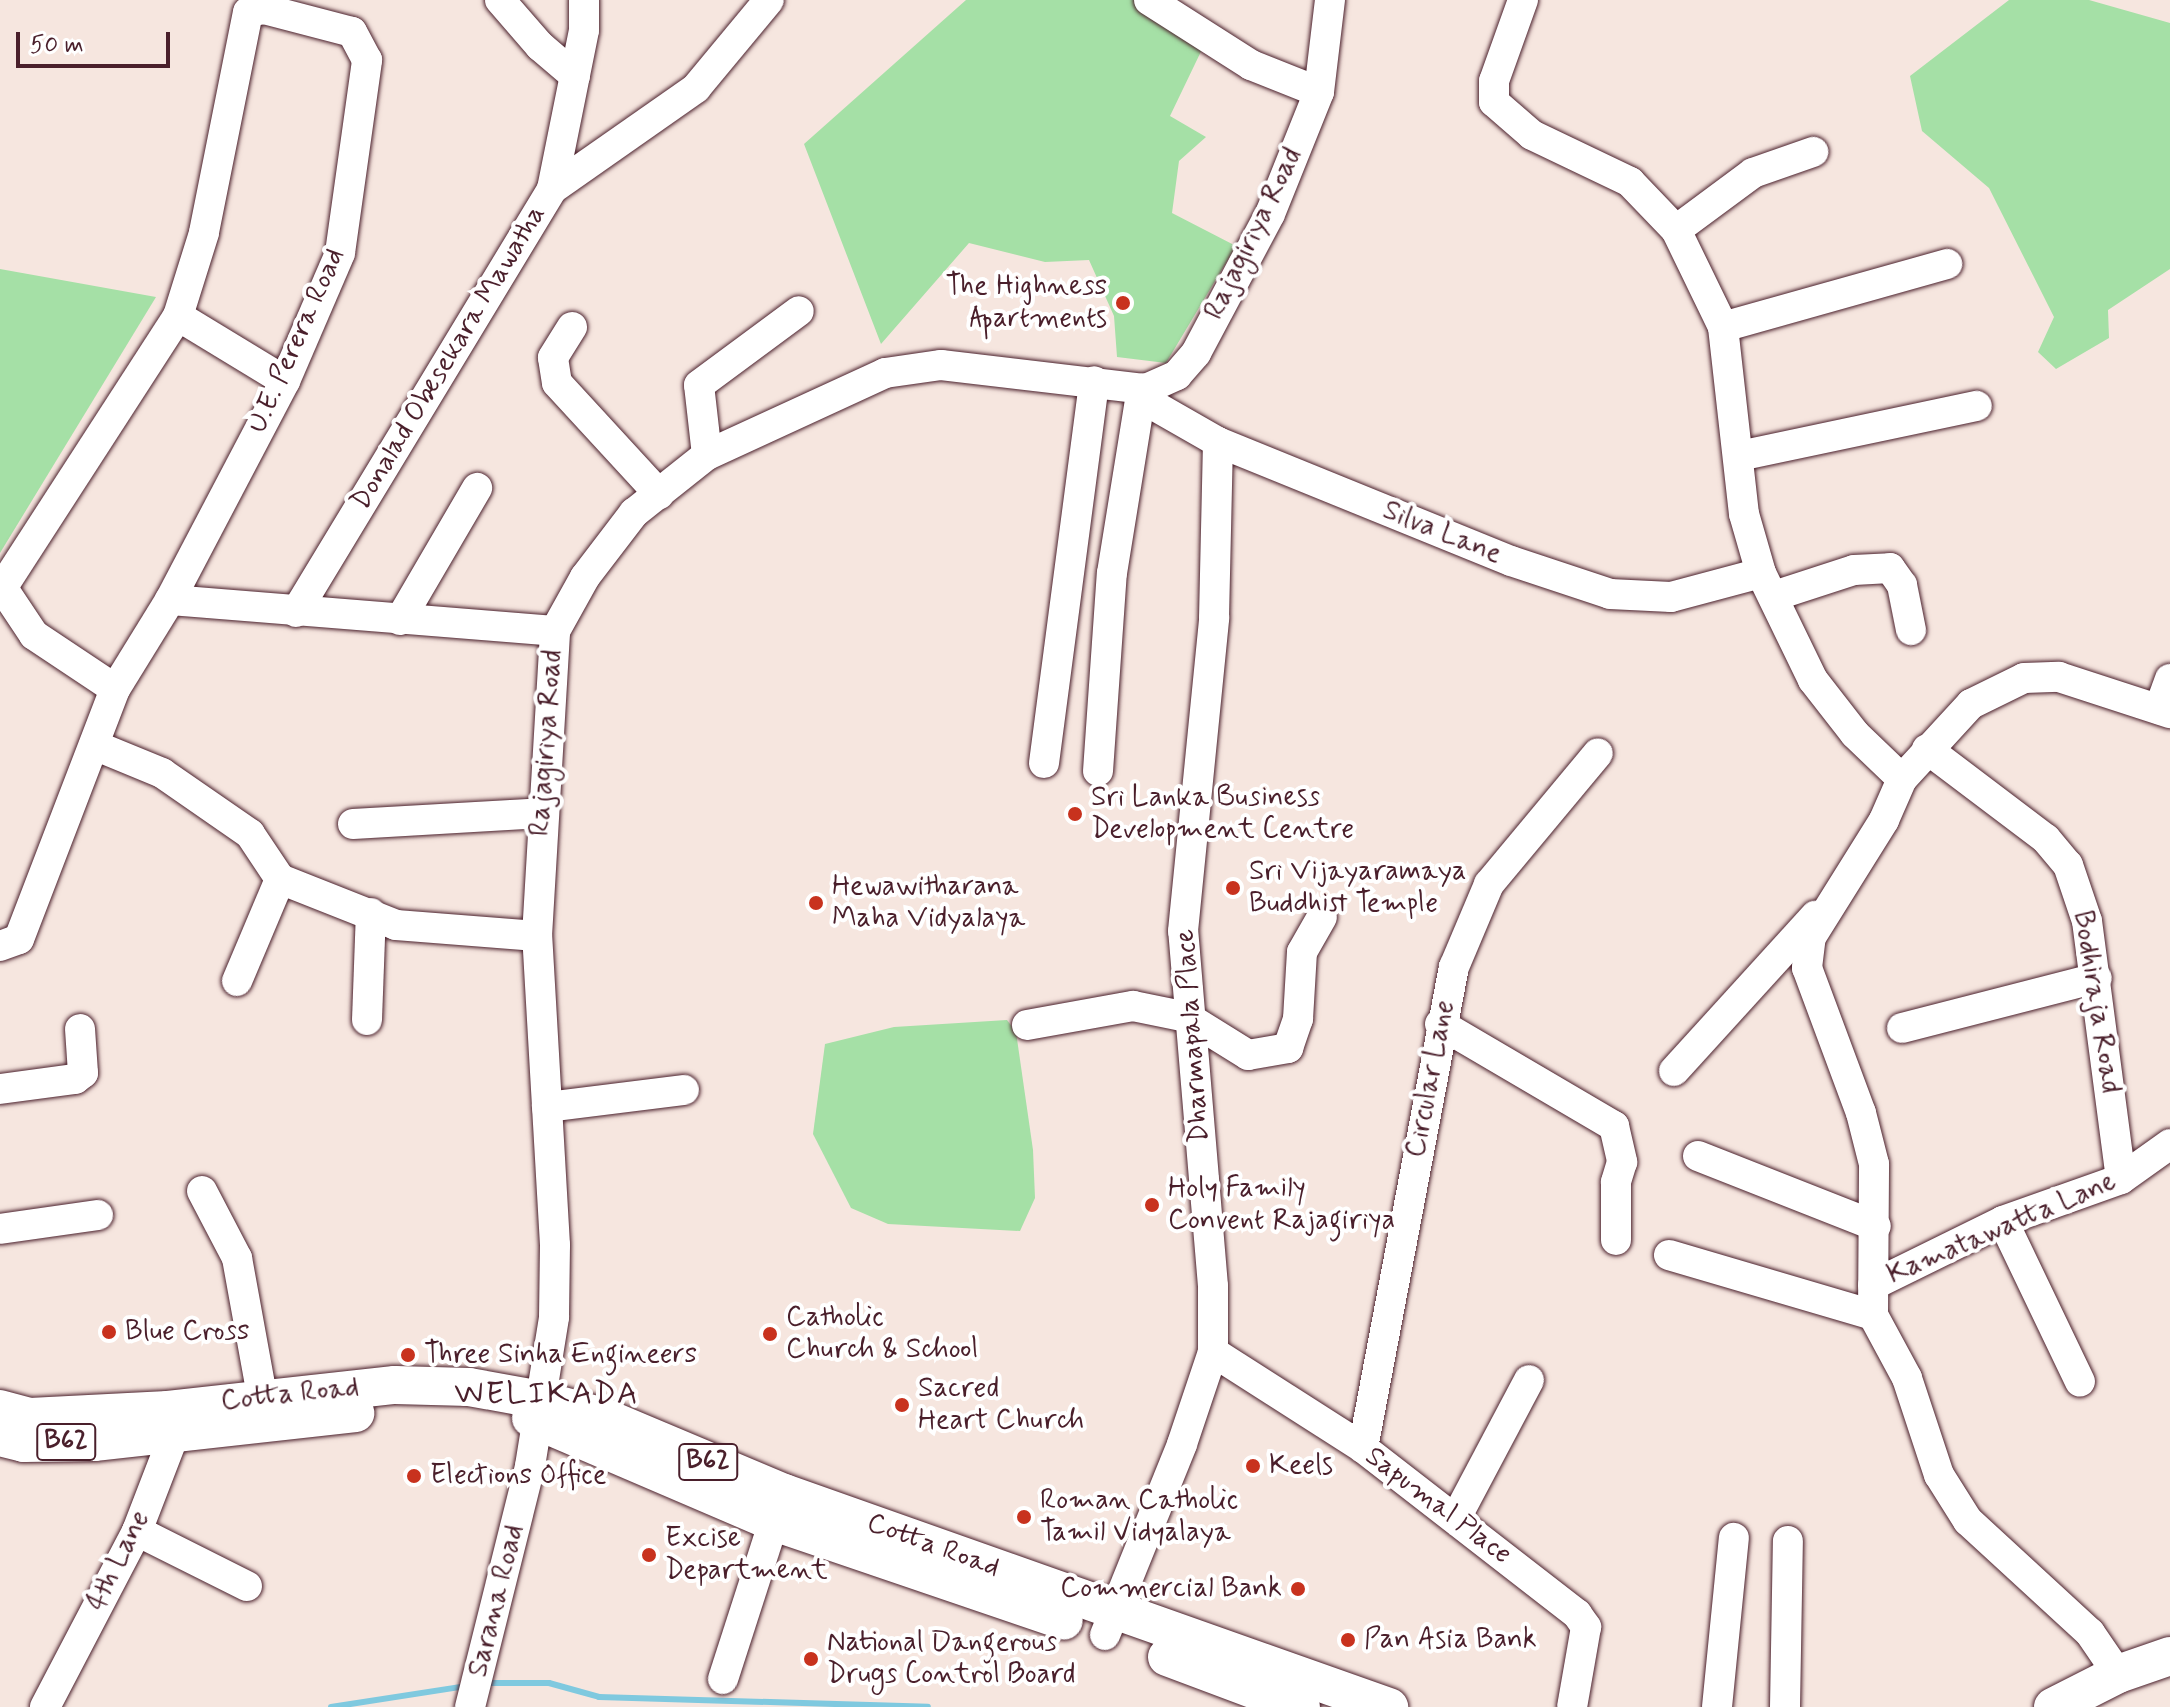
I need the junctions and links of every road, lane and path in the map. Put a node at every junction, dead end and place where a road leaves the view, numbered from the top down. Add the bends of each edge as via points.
1 (500, 0) edge
2 (584, 0) edge
3 (769, 0) edge
4 (1149, 0) edge
5 (1330, 0) edge
6 (1523, 0) edge
7 (575, 76) junction
8 (1319, 92) junction
9 (1813, 152) dead end
10 (552, 189) junction
11 (1676, 230) junction
12 (1947, 264) dead end
13 (799, 311) dead end
14 (178, 316) junction
15 (572, 327) dead end
16 (1723, 327) junction
17 (285, 381) junction
18 (1094, 381) junction
19 (1144, 389) junction
20 (1977, 406) dead end
21 (1218, 442) junction
22 (707, 455) junction
23 (1739, 456) junction
24 (477, 488) dead end
25 (659, 494) junction
26 (2, 585) edge
27 (1767, 585) junction
28 (170, 600) junction
29 (296, 612) junction
30 (400, 620) junction
31 (1911, 630) dead end
32 (555, 631) junction
33 (2170, 679) edge
34 (115, 689) junction
35 (2165, 711) edge
36 (94, 745) junction
37 (1927, 749) junction
38 (1598, 753) dead end
39 (1044, 763) dead end
40 (1098, 771) dead end
41 (1902, 779) junction
42 (542, 813) junction
43 (353, 824) dead end
44 (280, 879) junction
45 (1834, 896) junction
46 (371, 913) junction
47 (1322, 917) dead end
48 (537, 936) junction
49 (0, 946) edge
50 (2097, 978) junction
51 (237, 981) dead end
52 (1187, 1017) junction
53 (367, 1020) dead end
54 (1440, 1024) junction
55 (1027, 1025) dead end
56 (1902, 1028) dead end
57 (80, 1029) dead end
58 (1674, 1071) dead end
59 (0, 1089) edge
60 (684, 1090) dead end
61 (547, 1107) junction
62 (2170, 1144) edge
63 (1698, 1156) dead end
64 (2121, 1179) junction
65 (202, 1191) dead end
66 (98, 1215) dead end
67 (2003, 1221) junction
68 (1876, 1226) junction
69 (0, 1229) edge
70 (1616, 1240) dead end
71 (1669, 1255) dead end
72 (1873, 1285) junction
73 (1873, 1315) junction
74 (1213, 1352) junction
75 (1529, 1380) dead end
76 (2080, 1382) dead end
77 (262, 1396) junction
78 (356, 1400) junction
79 (0, 1409) edge
80 (539, 1409) junction
81 (171, 1423) junction
82 (0, 1437) edge
83 (1363, 1448) junction
84 (779, 1508) junction
85 (1456, 1518) junction
86 (137, 1531) junction
87 (1734, 1538) dead end
88 (1788, 1541) dead end
89 (247, 1586) dead end
90 (1109, 1623) junction
91 (2170, 1656) edge
92 (2118, 1674) junction
93 (723, 1679) dead end
94 (45, 1707) edge
95 (470, 1707) edge
96 (1301, 1707) edge
97 (1389, 1707) edge
98 (1572, 1707) edge
99 (1717, 1707) edge
100 (1785, 1707) edge
101 (2053, 1707) edge

1 - 7 street
2 - 7 street
3 - 10 street, Donalad Obesekara Mawatha via 696,88
4 - 8 street via 1251,65
5 - 8 street, Rajagiriya Road
6 - 11 street via 1494,81 1494,102 1532,135 1630,182
7 - 10 street
8 - 19 street, Rajagiriya Road via 1270,214 1196,353 1177,375
9 - 11 street via 1753,173
10 - 29 street, Donalad Obesekara Mawatha
11 - 16 street
12 - 16 street
13 - 22 street via 699,385
14 - 17 street
14 - 17 street, U.E. Perera Road via 204,233 248,12 264,9 352,32 367,60 340,253
14 - 26 street, U.E. Perera Road
15 - 25 street via 553,358 557,383
16 - 23 street
17 - 28 street, U.E. Perera Road
18 - 19 street, Rajagiriya Road
18 - 22 street, Rajagiriya Road via 941,365 885,373
18 - 39 street
19 - 21 street, Silva Lane via 1155,406
19 - 40 street via 1112,573
20 - 23 street
21 - 27 street, Silva Lane via 1511,561 1610,594 1671,597
21 - 52 street, Dharmapala Place via 1214,618 1183,931
22 - 25 street, Rajagiriya Road
23 - 27 street via 1744,514
24 - 30 street
25 - 32 street, Rajagiriya Road via 634,513 585,577
26 - 34 street via 34,635
27 - 31 street, Silva Lane via 1890,568 1902,585
27 - 41 street via 1813,680 1855,734
28 - 29 street
28 - 34 street, U.E. Perera Road
29 - 30 street
30 - 32 street
32 - 42 street, Rajagiriya Road
33 - 35 street
34 - 36 street, U.E. Perera Road
35 - 37 street via 2059,677 2024,678 1971,704
36 - 44 street via 162,773 250,834
36 - 49 street, U.E. Perera Road via 19,939
37 - 41 street
37 - 50 street, Bodhiraja Road via 2046,839 2068,865 2087,921
38 - 54 street, Circular Lane via 1489,884 1454,967
41 - 45 street via 1884,820
42 - 43 street
42 - 48 street, Rajagiriya Road
44 - 46 street
44 - 51 street
45 - 58 street
45 - 68 street via 1811,937 1807,968 1861,1113 1874,1164
46 - 48 street via 396,925
46 - 53 street
47 - 52 street via 1302,952 1298,1019 1288,1048 1248,1055
48 - 61 street, Rajagiriya Road
50 - 56 street
50 - 64 street, Bodhiraja Road
52 - 55 street via 1133,1006
52 - 74 street, Dharmapala Place via 1213,1286
54 - 70 street via 1614,1126 1622,1162 1616,1182
54 - 83 street, Circular Lane
57 - 59 street via 83,1073 75,1079
60 - 61 street
61 - 80 street, Rajagiriya Road via 554,1317
62 - 64 street, Kamatawatta Lane
63 - 68 street
64 - 67 street, Kamatawatta Lane
65 - 77 street via 237,1258
66 - 69 street
67 - 72 street, Kamatawatta Lane
67 - 76 street
68 - 72 street
71 - 73 street
72 - 73 street
73 - 92 street via 1907,1378 1939,1475 1968,1521 2090,1633
74 - 83 street, Sapumal Place
74 - 90 street, Dharmapala Place via 1182,1444
75 - 85 street
77 - 78 main road, Cotta Road / B62
77 - 81 main road, Cotta Road / B62
78 - 80 main road, Cotta Road / B62 via 469,1387
78 - 81 main road, Cotta Road / B62
79 - 81 main road, Cotta Road / B62 via 30,1417
80 - 84 main road, Cotta Road / B62 via 603,1417
80 - 95 street, Sarana Road
81 - 82 main road, Cotta Road / B62 via 24,1443
81 - 86 street, 4th Lane
83 - 85 street, Sapumal Place
84 - 90 main road, Cotta Road / B62
84 - 93 street
85 - 98 street, Sapumal Place via 1586,1627
86 - 89 street
86 - 94 street, 4th Lane
87 - 99 street
88 - 100 street
90 - 96 main road, Cotta Road / B62
90 - 97 main road, Cotta Road / B62
91 - 92 main road
92 - 101 main road

